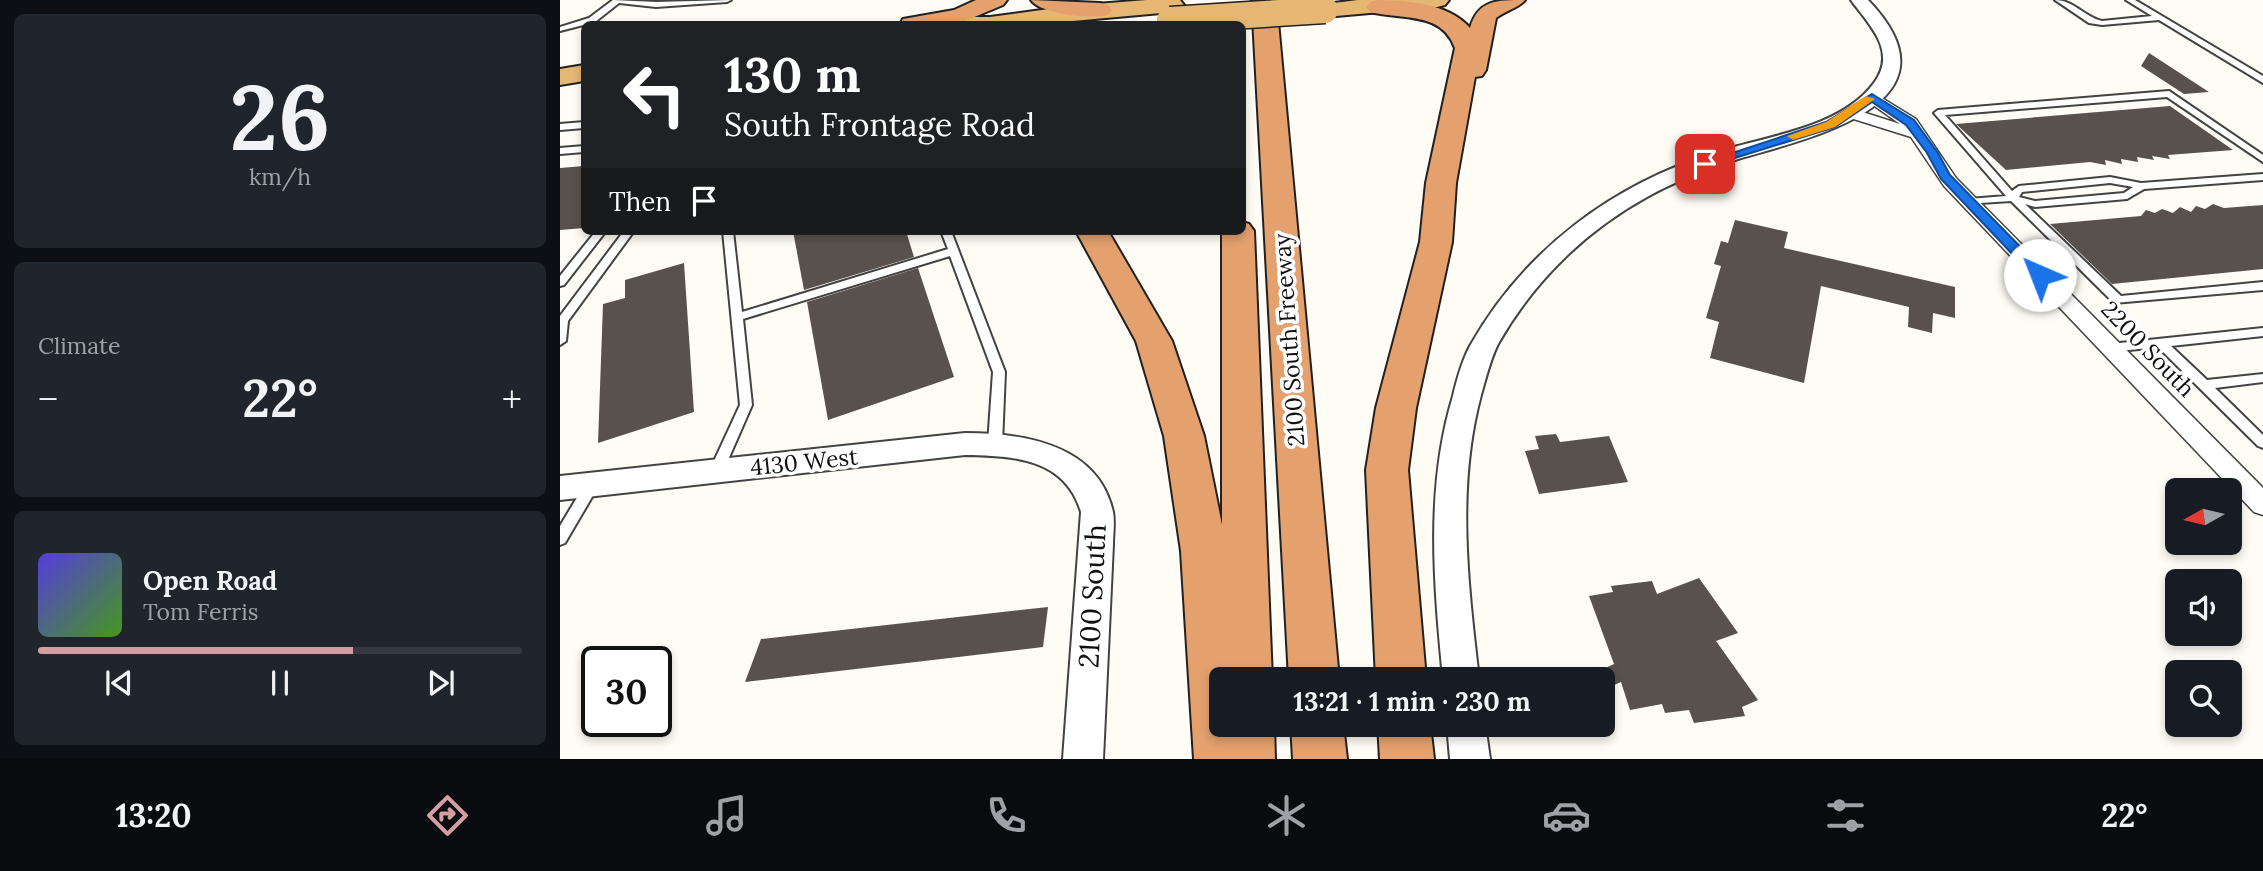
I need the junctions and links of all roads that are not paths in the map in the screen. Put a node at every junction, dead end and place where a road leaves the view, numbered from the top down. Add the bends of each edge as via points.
1 (618, 0) edge
2 (727, 0) edge
3 (995, 0) edge
4 (1043, 0) edge
5 (1233, 0) edge
6 (1262, 0) edge
7 (1437, 0) edge
8 (1513, 0) edge
9 (1859, 0) edge
10 (2059, 0) edge
11 (2130, 0) edge
12 (1378, 7) junction
13 (1171, 13) junction
14 (1099, 17) edge
15 (2161, 18) junction
16 (588, 21) edge
17 (932, 21) edge
18 (1037, 21) edge
19 (1234, 21) edge
20 (581, 23) edge
21 (560, 29) edge
22 (581, 58) edge
23 (560, 60) edge
24 (581, 74) edge
25 (560, 76) edge
26 (2263, 80) edge
27 (1872, 97) junction
28 (1850, 113) junction
29 (581, 125) edge
30 (560, 127) edge
31 (1916, 134) junction
32 (581, 149) edge
33 (560, 151) edge
34 (2263, 159) edge
35 (2263, 177) edge
36 (1441, 183) junction
37 (2141, 186) junction
38 (2013, 198) junction
39 (1969, 202) junction
40 (597, 235) edge
41 (626, 235) edge
42 (728, 235) edge
43 (948, 235) edge
44 (1094, 235) edge
45 (1238, 235) edge
46 (954, 251) junction
47 (566, 269) edge
48 (560, 283) edge
49 (2263, 286) edge
50 (737, 317) junction
51 (2263, 332) edge
52 (560, 341) edge
53 (2161, 343) junction
54 (2110, 348) junction
55 (2263, 378) edge
56 (2204, 384) junction
57 (2263, 443) edge
58 (995, 444) junction
59 (1048, 454) joint
60 (716, 472) junction
61 (592, 485) junction
62 (560, 488) edge
63 (2263, 505) edge
64 (560, 538) edge
65 (1247, 667) edge
66 (1313, 667) edge
67 (1400, 667) edge
68 (1460, 667) edge
69 (1248, 737) edge
70 (1318, 737) edge
71 (1405, 737) edge
72 (1467, 737) edge
73 (1083, 759) edge
74 (1222, 759) edge
75 (1248, 759) edge
76 (1320, 759) edge
77 (1407, 759) edge
78 (1470, 759) edge

1 - 2 lane via 645,4
1 - 16 lane
3 - 17 highway via 953,18
4 - 14 highway
5 - 19 highway
6 - 13 highway
6 - 66 highway, 2100 South Freeway
7 - 12 highway
8 - 36 highway via 1494,8 1482,20 1480,48
9 - 27 street via 1893,44 1888,77
10 - 15 lane via 2102,23
11 - 15 lane
12 - 13 highway, bridge
12 - 36 highway via 1437,17 1456,27 1466,41
13 - 14 highway
14 - 18 highway
15 - 26 lane
20 - 21 lane
22 - 23 highway
24 - 25 highway
27 - 28 street
27 - 31 street, 2200 South via 1910,123
28 - 31 street
28 - 68 street via 1830,124 1650,185 1593,219 1552,254 1514,298 1482,348 1460,413 1449,489 1450,579
29 - 30 lane
31 - 39 street, 2200 South via 1945,177
32 - 33 lane
34 - 38 lane via 2169,93 1938,113
35 - 37 lane
36 - 67 highway via 1436,242 1396,408 1387,470
37 - 38 lane via 2127,196 2035,204
37 - 38 lane via 2110,180 2019,188
38 - 39 lane
38 - 49 lane via 2118,300
39 - 54 street, 2200 South
40 - 47 lane
41 - 52 lane via 562,321
42 - 50 lane
43 - 46 lane
44 - 74 highway via 1154,341 1184,436 1204,551
45 - 65 highway, 2100 South Freeway
46 - 50 lane
46 - 58 lane via 999,372
47 - 48 lane
50 - 60 lane via 746,405
51 - 53 lane
53 - 54 lane
53 - 56 lane
54 - 63 street, 2200 South
55 - 56 lane
56 - 57 lane
58 - 59 street, 4130 West
58 - 60 street, 4130 West
59 - 73 street, 2100 South via 1072,470 1097,510
60 - 61 street, 4130 West
61 - 62 street, 4130 West
61 - 64 lane
69 - 75 highway
70 - 76 highway
71 - 77 highway
72 - 78 street

